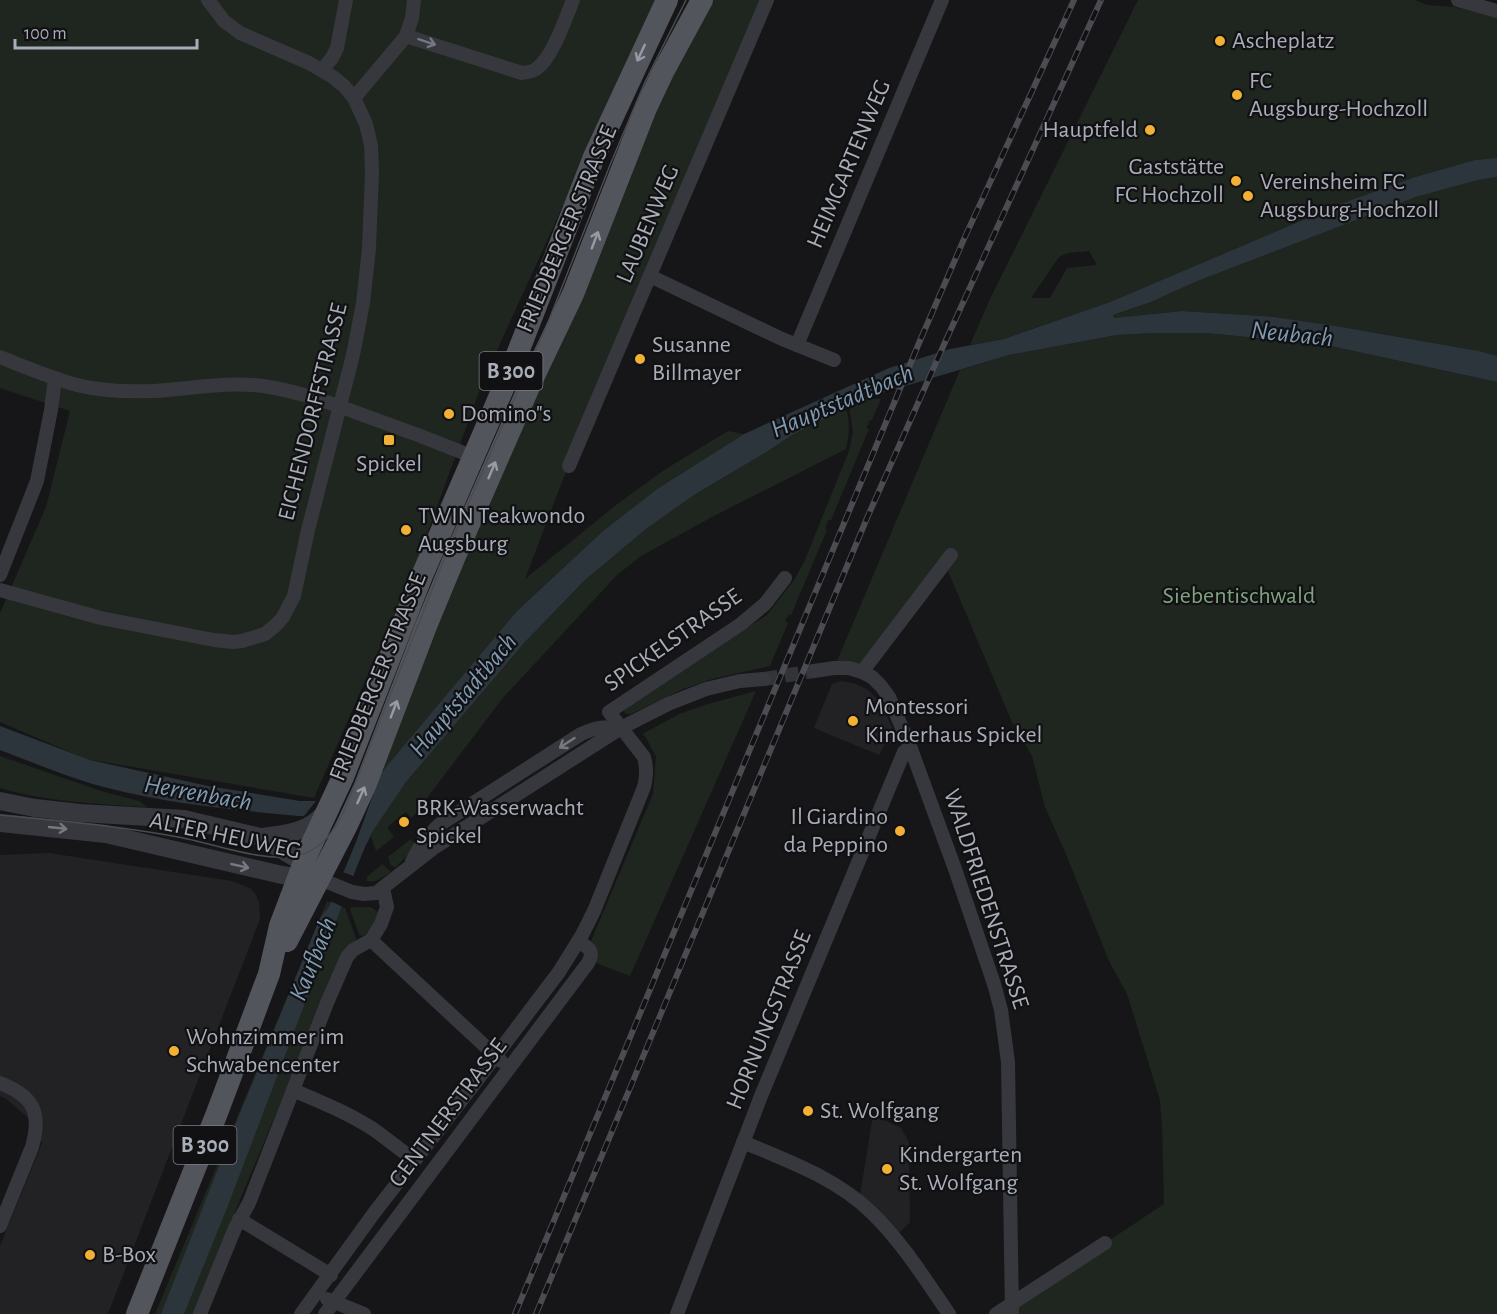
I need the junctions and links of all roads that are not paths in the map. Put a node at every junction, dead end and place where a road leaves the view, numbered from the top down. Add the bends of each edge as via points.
1 (208, 0) edge
2 (346, 0) edge
3 (414, 0) edge
4 (573, 0) edge
5 (666, 0) edge
6 (702, 0) edge
7 (767, 0) edge
8 (942, 0) edge
9 (1458, 0) edge
10 (1497, 11) edge
11 (406, 36) junction
12 (322, 70) junction
13 (354, 98) junction
14 (650, 276) junction
15 (796, 345) junction
16 (0, 357) edge
17 (834, 360) dead end
18 (55, 378) junction
19 (339, 406) junction
20 (474, 457) junction
21 (569, 466) dead end
22 (951, 555) dead end
23 (0, 574) edge
24 (785, 578) dead end
25 (0, 590) edge
26 (814, 671) tunnel mouth
27 (862, 672) junction
28 (764, 679) tunnel mouth
29 (609, 712) junction
30 (621, 728) junction
31 (593, 729) junction
32 (911, 749) junction
33 (0, 801) edge
34 (319, 821) junction
35 (0, 823) edge
36 (260, 837) junction
37 (409, 867) junction
38 (314, 876) junction
39 (383, 888) junction
40 (371, 940) junction
41 (578, 941) junction
42 (495, 1056) junction
43 (509, 1068) junction
44 (0, 1083) edge
45 (293, 1090) junction
46 (743, 1142) junction
47 (414, 1160) junction
48 (239, 1219) junction
49 (0, 1226) edge
50 (1105, 1243) dead end
51 (331, 1275) junction
52 (316, 1294) junction
53 (334, 1302) junction
54 (1012, 1309) edge
55 (136, 1314) edge
56 (201, 1314) edge
57 (302, 1314) edge
58 (325, 1314) edge
59 (364, 1314) edge
60 (678, 1314) edge
61 (949, 1314) edge
62 (996, 1314) edge

1 - 12 street, EICHENDORFFSTRASSE via 224,21 240,33
2 - 12 street via 337,48
3 - 11 street
11 -> 4 street via 522,73 531,72 544,63
5 -> 20 main road, FRIEDBERGER STRASSE / B 300 via 594,156
38 -> 6 main road, FRIEDBERGER STRASSE / B 300 via 347,825 438,596 573,294 646,108
7 - 14 street, LAUBENWEG
8 - 15 street, HEIMGARTENWEG
9 - 10 street
11 - 13 street
12 - 13 street, EICHENDORFFSTRASSE
13 - 19 street, EICHENDORFFSTRASSE via 371,146 371,202 363,303
14 - 15 street
14 - 21 street, LAUBENWEG
15 - 17 street
16 - 18 street
18 - 19 street via 114,390 261,386
18 - 23 street via 37,482
19 - 20 street
19 - 25 street, EICHENDORFFSTRASSE via 294,596 283,617 265,634 242,641 214,640 101,618
20 - 34 main road, FRIEDBERGER STRASSE / B 300 via 421,578 340,784
22 - 27 street
24 - 29 street, SPICKELSTRASSE via 765,604 741,624
26 - 27 street via 849,668
27 - 32 street, WALDFRIEDENSTRASSE via 890,697
28 - 30 street, SPICKELSTRASSE via 706,689
29 - 30 street, SPICKELSTRASSE
29 - 31 street, SPICKELSTRASSE
30 - 31 street, SPICKELSTRASSE
30 - 37 street, SPICKELSTRASSE
30 - 41 street, GENTNERSTRASSE via 644,756 647,775
31 -> 37 street, SPICKELSTRASSE via 439,825 423,841
32 - 46 street, HORNUNGSTRASSE via 904,752
32 - 54 street, WALDFRIEDENSTRASSE via 1001,1010 1009,1079
33 - 36 street, ALTER HEUWEG via 80,813 184,819
34 - 36 street via 282,835
34 - 38 main road, FRIEDBERGER STRASSE / B 300
35 -> 38 street, ALTER HEUWEG via 106,834 282,875
36 - 38 street, ALTER HEUWEG via 293,856
37 - 39 street, SPICKELSTRASSE
38 - 39 street, SPICKELSTRASSE via 352,892 376,893
38 - 55 main road, FRIEDBERGER STRASSE / B 300 via 269,974
39 - 40 street via 387,907
40 - 42 street
40 - 45 street via 347,957
41 - 42 street, GENTNERSTRASSE
41 - 43 street, GENTNERSTRASSE via 590,949 591,958
42 - 43 street
42 - 47 street, GENTNERSTRASSE
43 - 53 street, GENTNERSTRASSE
44 - 49 street via 29,1101 36,1122 32,1147
45 - 47 street via 338,1109
45 - 48 street via 249,1203
46 - 60 street, HORNUNGSTRASSE
46 - 61 street via 808,1169 870,1210 907,1253
47 - 51 street, GENTNERSTRASSE
48 - 51 street
48 - 56 street
50 - 54 street
51 - 52 street, GENTNERSTRASSE
52 - 53 street
52 - 57 street, GENTNERSTRASSE
53 - 58 street, GENTNERSTRASSE
53 - 59 street
54 - 62 street

